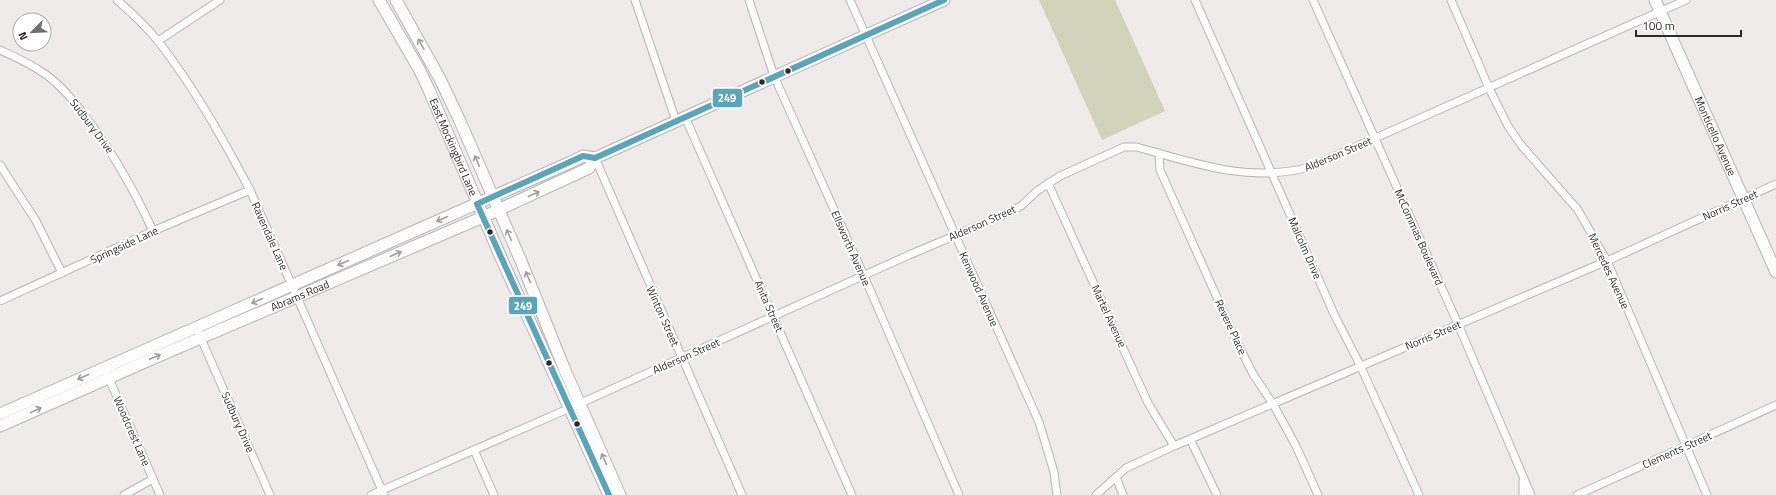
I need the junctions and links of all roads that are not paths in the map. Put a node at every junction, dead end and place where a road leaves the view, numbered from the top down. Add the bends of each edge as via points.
1 (118, 0) edge
2 (220, 0) edge
3 (379, 0) edge
4 (396, 0) edge
5 (635, 0) edge
6 (748, 0) edge
7 (850, 0) edge
8 (944, 0) edge
9 (1195, 0) edge
10 (1313, 0) edge
11 (1450, 0) edge
12 (1655, 0) edge
13 (1686, 0) edge
14 (1660, 12) junction
15 (865, 36) junction
16 (158, 41) junction
17 (0, 50) edge
18 (774, 76) junction
19 (1489, 88) junction
20 (680, 119) junction
21 (1375, 139) junction
22 (1159, 153) junction
23 (595, 158) junction
24 (0, 164) edge
25 (1272, 174) junction
26 (1048, 183) junction
27 (1776, 184) edge
28 (250, 190) junction
29 (492, 197) junction
30 (1743, 199) junction
31 (477, 204) junction
32 (498, 210) junction
33 (483, 217) junction
34 (153, 231) junction
35 (954, 235) junction
36 (362, 255) junction
37 (1606, 261) junction
38 (368, 266) junction
39 (1776, 272) edge
40 (62, 273) junction
41 (864, 276) junction
42 (292, 286) junction
43 (297, 297) junction
44 (0, 301) edge
45 (774, 317) junction
46 (1458, 324) junction
47 (531, 327) junction
48 (198, 333) junction
49 (682, 358) junction
50 (1360, 366) junction
51 (564, 368) junction
52 (106, 373) junction
53 (1273, 404) junction
54 (1776, 405) edge
55 (575, 406) junction
56 (0, 414) edge
57 (0, 426) edge
58 (1190, 439) junction
59 (1174, 446) junction
60 (1685, 447) junction
61 (474, 450) junction
62 (1523, 475) junction
63 (1116, 477) junction
64 (153, 480) junction
65 (383, 493) edge
66 (1582, 494) edge
67 (124, 495) edge
68 (160, 495) edge
69 (270, 495) edge
70 (371, 495) edge
71 (494, 495) edge
72 (609, 495) edge
73 (620, 495) edge
74 (742, 495) edge
75 (852, 495) edge
76 (959, 495) edge
77 (1057, 495) edge
78 (1096, 495) edge
79 (1123, 495) edge
80 (1218, 495) edge
81 (1318, 495) edge
82 (1419, 495) edge
83 (1523, 495) edge
84 (1532, 495) edge
85 (1706, 495) edge

1 - 16 street, Ravendale Lane
2 - 16 street
3 - 31 main road, East Mockingbird Lane via 419,69
29 -> 4 main road, East Mockingbird Lane via 440,79
5 - 20 street, Anita Street
6 - 18 street, Ellsworth Avenue
7 - 15 street, Kenwood Avenue
8 - 15 main road, Abrams Road
9 - 25 street, Malcolm Drive
10 - 21 street, McCommas Boulevard
11 - 19 street, Mercedes Avenue
12 - 14 main road, Monticello Avenue
13 - 14 street, Alderson Street
14 - 19 street, Alderson Street
14 - 30 main road, Monticello Avenue
15 - 18 main road, Abrams Road
15 - 35 street, Kenwood Avenue
16 - 28 street, Ravendale Lane via 212,123
17 - 34 street, Sudbury Drive via 22,59 47,75 70,97 115,158 136,192
18 - 20 main road, Abrams Road
18 - 41 street, Ellsworth Avenue
19 - 21 street, Alderson Street
19 - 37 street, Mercedes Avenue via 1508,126 1521,145 1578,210
20 - 23 main road, Abrams Road
20 - 45 street, Anita Street
21 - 25 street, Alderson Street via 1310,168
21 - 46 street, McCommas Boulevard
22 - 25 street, Alderson Street via 1234,172
22 - 26 street, Alderson Street via 1137,147 1124,147
22 - 53 street, Revere Place via 1160,170 1236,340 1253,374
23 - 29 main road, Abrams Road via 583,156
32 -> 23 main road, Abrams Road via 589,168
23 - 49 street, Winton Street
24 - 40 street via 36,222
25 - 50 street, Malcolm Drive
26 - 35 street, Alderson Street via 1021,206
26 - 59 street, Martel Avenue via 1148,403
27 - 30 street, Norris Street
28 - 34 street, Springside Lane
28 - 42 street, Ravendale Lane
29 - 31 main road, Abrams Road
29 - 32 main road, East Mockingbird Lane
30 - 37 street, Norris Street
30 - 39 main road, Monticello Avenue
31 - 33 main road, East Mockingbird Lane
31 -> 36 main road, Abrams Road
32 - 33 main road, Abrams Road
51 -> 32 main road, East Mockingbird Lane
38 -> 33 main road, Abrams Road
33 - 47 main road, East Mockingbird Lane
34 - 40 street, Springside Lane
35 - 41 street, Alderson Street
35 - 77 street, Kenwood Avenue via 1039,422 1054,472
36 - 38 main road
36 -> 42 main road, Abrams Road
37 - 46 street, Norris Street
37 - 60 street, Mercedes Avenue
38 - 43 main road, Abrams Road
40 - 44 street, Springside Lane
41 - 45 street, Alderson Street
41 - 76 street, Ellsworth Avenue
42 - 43 street, Ravendale Lane
42 -> 48 main road, Abrams Road
43 - 48 main road, Abrams Road
43 - 65 street, Ravendale Lane
45 - 49 street, Alderson Street
45 - 75 street, Anita Street
46 - 50 street, Norris Street
46 - 62 street, McCommas Boulevard
47 - 51 main road via 541,333 550,352
47 - 55 main road, East Mockingbird Lane
48 - 52 main road, Abrams Road
48 - 69 street, Sudbury Drive
49 - 55 street, Alderson Street
49 - 74 street, Winton Street
50 - 53 street, Norris Street
50 - 82 street, Malcolm Drive
51 - 55 main road, East Mockingbird Lane
52 -> 56 main road, Abrams Road
57 -> 52 main road, Abrams Road
52 - 64 street, Woodcrest Lane
53 - 58 street, Norris Street
53 - 81 street, Revere Place
54 - 60 street, Clements Street
55 - 61 street, Alderson Street
55 - 72 main road, East Mockingbird Lane
73 -> 55 main road, East Mockingbird Lane
58 - 59 street, Norris Street
58 - 80 street
59 - 63 street, Norris Street via 1126,468
60 - 66 street, Clements Street
60 - 85 street, Mercedes Avenue
61 - 65 street, Alderson Street
61 - 71 street
62 - 83 street, McCommas Boulevard
62 - 84 street, McCommas Boulevard
63 - 78 street, Norris Street
63 - 79 street
64 - 67 street
64 - 68 street, Woodcrest Lane
65 - 70 street, Alderson Street

